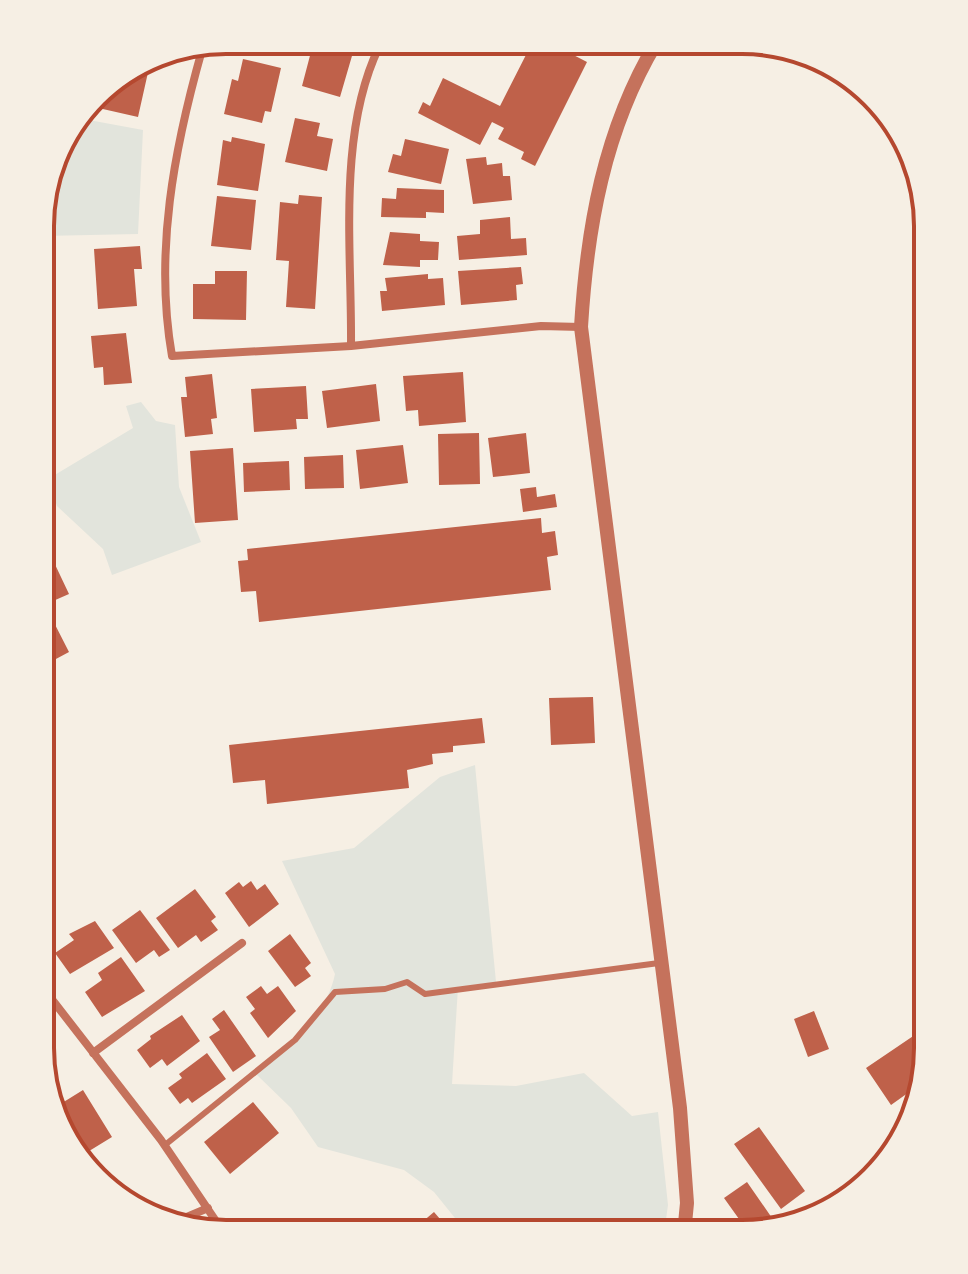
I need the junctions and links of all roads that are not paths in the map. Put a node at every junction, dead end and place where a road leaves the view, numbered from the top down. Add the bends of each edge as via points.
1 (376, 54) edge
2 (647, 54) edge
3 (200, 56) edge
4 (581, 327) junction
5 (351, 346) junction
6 (242, 943) dead end
7 (659, 963) junction
8 (54, 1002) edge
9 (93, 1053) junction
10 (165, 1145) junction
11 (208, 1208) junction
12 (189, 1216) edge
13 (215, 1220) edge
14 (685, 1220) edge

1 - 5 street via 363,79 351,150
2 - 4 street via 600,176 585,259
3 - 5 street via 166,221 172,356
4 - 5 street via 541,326
4 - 7 street
6 - 9 street
7 - 10 lane via 425,994 407,982 335,992 295,1040
7 - 14 street via 681,1123
8 - 9 street
9 - 10 street
10 - 11 street
11 - 12 street
11 - 13 street

